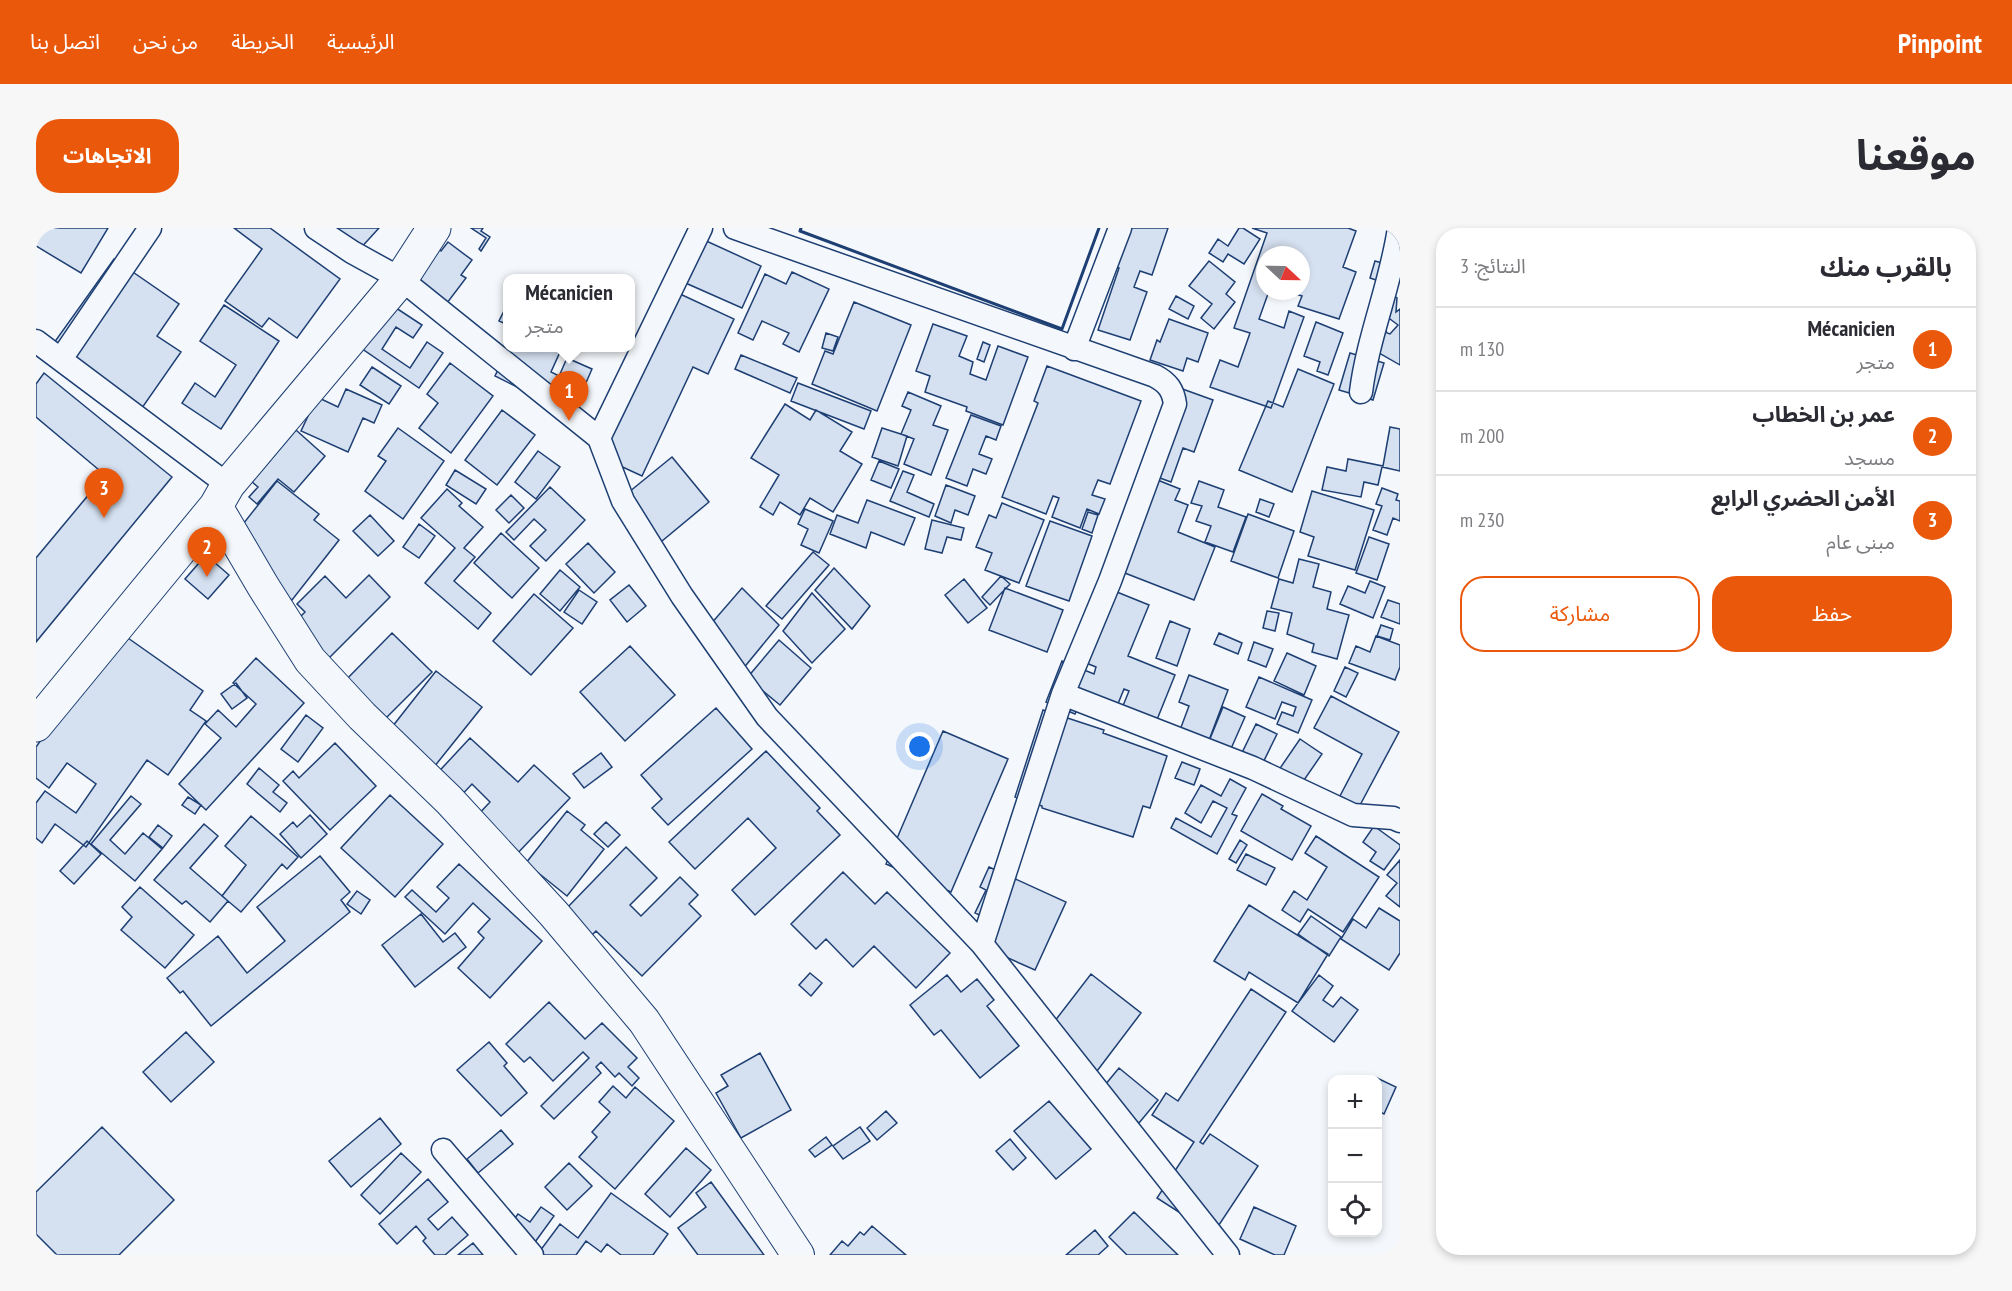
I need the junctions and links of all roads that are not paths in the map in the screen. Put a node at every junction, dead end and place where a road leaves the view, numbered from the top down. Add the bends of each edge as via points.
1 (150, 228) edge
2 (316, 228) edge
3 (434, 228) edge
4 (701, 228) edge
5 (735, 228) edge
6 (1120, 228) edge
7 (1399, 228) edge
8 (401, 279) junction
9 (36, 341) edge
10 (1074, 349) junction
11 (61, 359) junction
12 (1360, 392) dead end
13 (598, 438) junction
14 (222, 496) junction
15 (1063, 694) junction
16 (36, 725) edge
17 (1398, 814) edge
18 (982, 944) junction
19 (443, 1150) dead end
20 (532, 1255) edge
21 (798, 1255) edge
22 (1228, 1255) edge

1 - 11 street
2 - 8 street
3 - 8 main road
4 - 13 street
5 - 10 street
6 - 10 street
7 - 12 street
8 - 13 street
8 - 14 main road
9 - 11 street
10 - 15 street via 1164,381 1174,393 1175,404 1110,581
11 - 14 street
13 - 18 street via 623,501 682,596 767,717
14 - 16 main road
14 - 21 main road via 263,586 310,660 449,800 644,1021
15 - 17 street via 1253,768 1353,815
15 - 18 street
18 - 22 street
19 - 20 street

